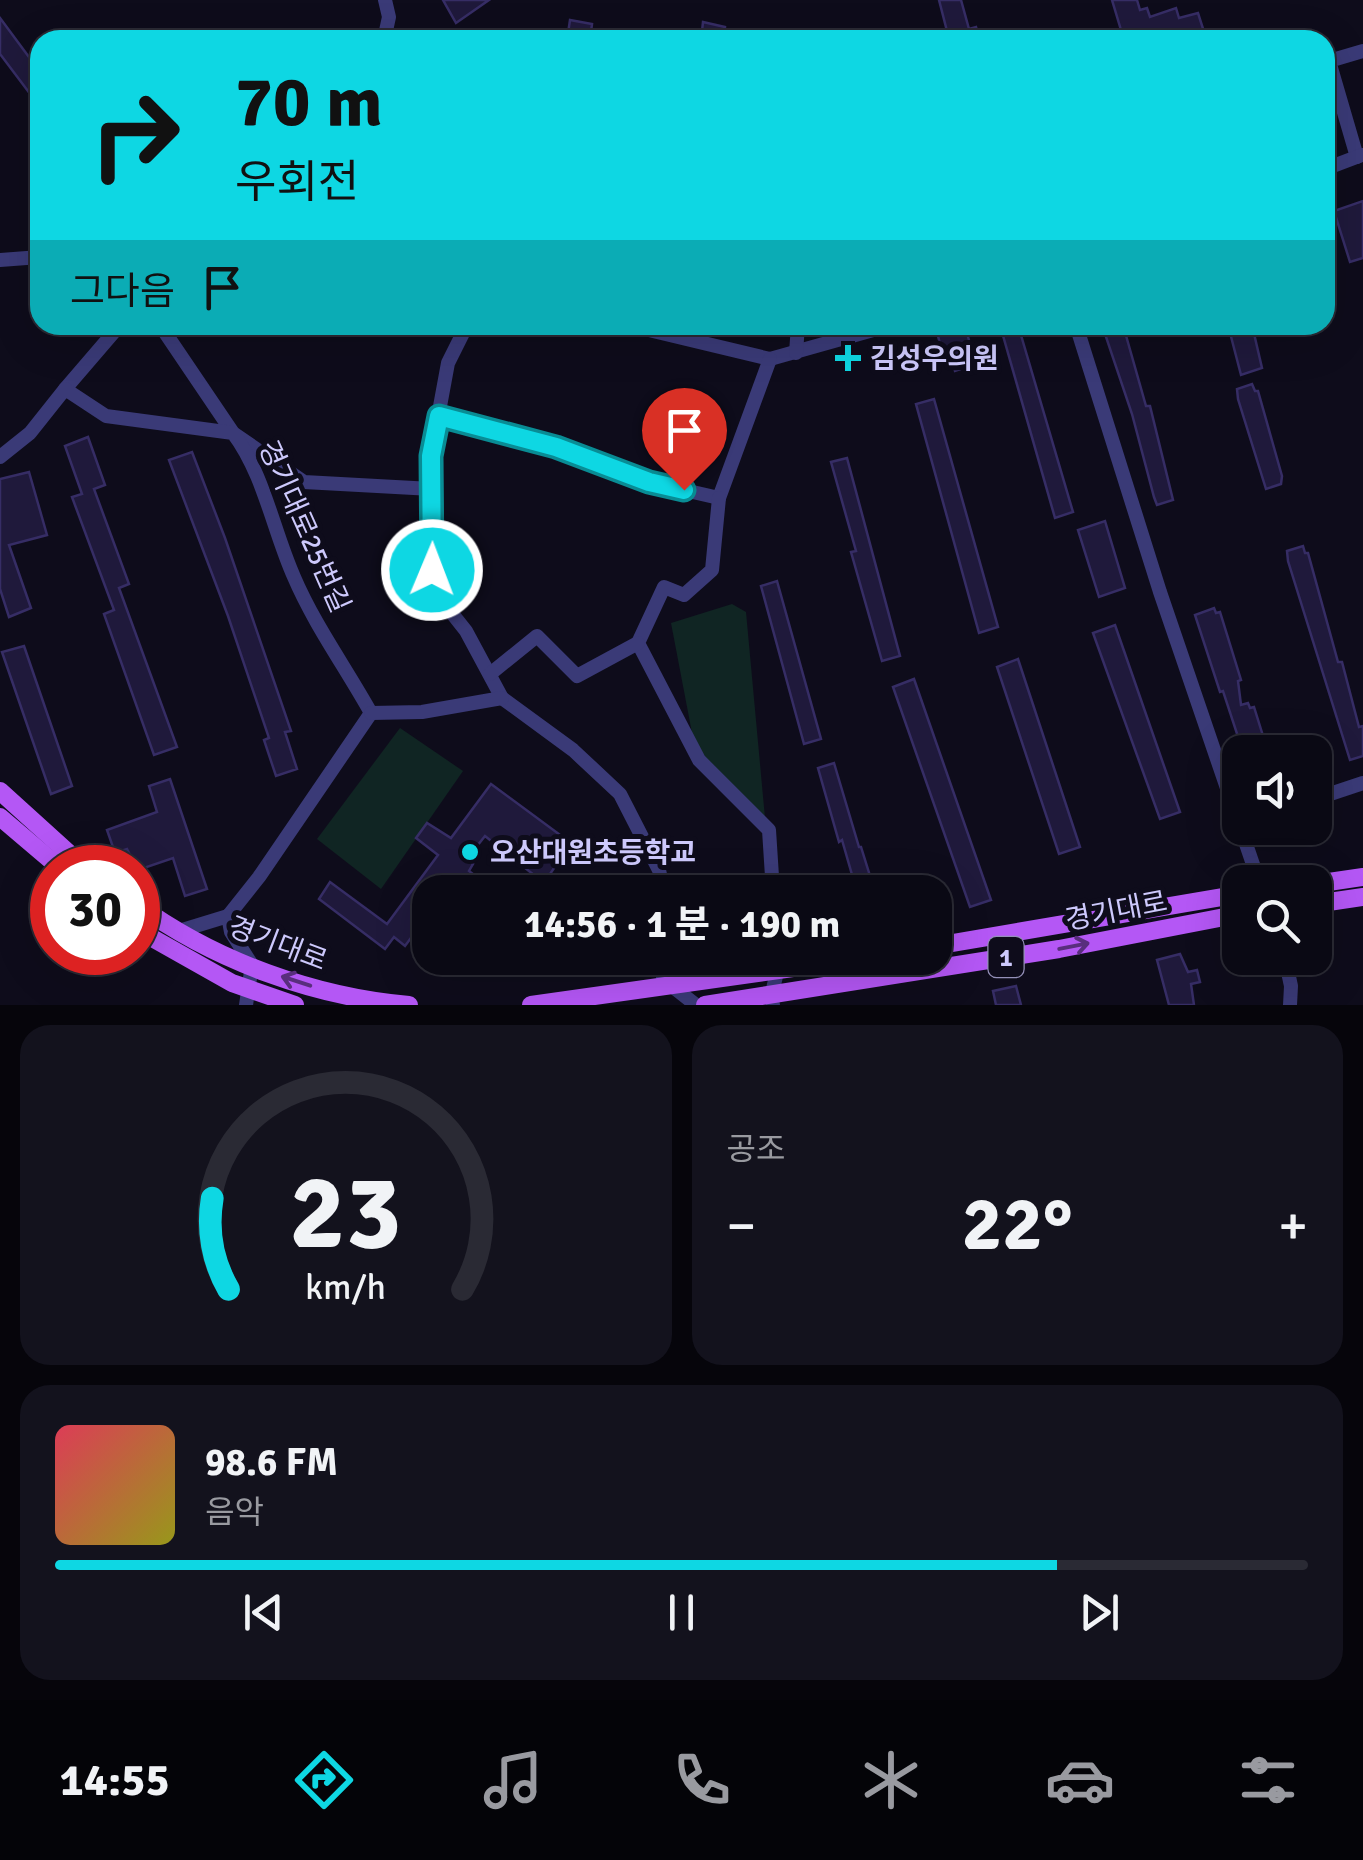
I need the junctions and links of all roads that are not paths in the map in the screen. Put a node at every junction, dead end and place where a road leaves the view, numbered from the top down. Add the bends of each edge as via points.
1 (385, 0) edge
2 (386, 30) edge
3 (1363, 51) edge
4 (1335, 60) edge
5 (1335, 80) edge
6 (1360, 156) edge
7 (1335, 165) edge
8 (30, 258) edge
9 (0, 260) edge
10 (111, 335) edge
11 (167, 335) edge
12 (462, 335) edge
13 (670, 335) edge
14 (797, 335) edge
15 (855, 335) edge
16 (1079, 335) edge
17 (796, 352) junction
18 (770, 359) junction
19 (65, 388) junction
20 (439, 416) junction
21 (232, 433) junction
22 (0, 457) edge
23 (432, 489) junction
24 (719, 498) junction
25 (638, 644) junction
26 (490, 674) junction
27 (502, 698) junction
28 (372, 713) junction
29 (1222, 773) edge
30 (1363, 783) edge
31 (0, 791) edge
32 (1332, 793) edge
33 (0, 817) edge
34 (33, 845) edge
35 (60, 845) edge
36 (660, 875) edge
37 (772, 875) edge
38 (1363, 877) edge
39 (1332, 882) edge
40 (1222, 897) edge
41 (1363, 897) edge
42 (1332, 902) edge
43 (228, 916) junction
44 (1222, 917) edge
45 (160, 919) edge
46 (179, 931) junction
47 (160, 942) edge
48 (952, 943) edge
49 (252, 966) junction
50 (664, 975) edge
51 (729, 975) edge
52 (777, 975) edge
53 (1288, 975) edge
54 (670, 988) junction
55 (248, 997) edge
56 (772, 1000) edge
57 (295, 1005) edge
58 (409, 1005) edge
59 (530, 1005) edge
60 (696, 1005) edge
61 (705, 1005) edge
62 (1290, 1005) edge

1 - 2 street
3 - 4 street
5 - 6 street
6 - 7 street
8 - 9 street
10 - 19 street
11 - 21 street
12 - 20 street via 448,363
13 - 18 street
14 - 17 street
15 - 17 street
16 - 29 street
17 - 18 street
18 - 24 street
19 - 21 street, 경기대로25번길 via 106,416
19 - 22 street via 30,433
20 - 23 street
20 - 24 street
21 - 23 street via 304,482
21 - 28 street, 경기대로25번길 via 262,490 294,579
23 - 26 street via 432,570 444,602
24 - 25 street via 712,570 684,595 664,588
25 - 26 street via 577,676 536,636
25 - 37 street via 699,760 768,830
26 - 27 street
27 - 28 street
27 - 36 street via 574,750 620,794
28 - 43 street
30 - 32 street
31 - 35 main road
33 - 34 main road
38 - 39 main road
40 - 48 main road, 경기대로 / 1
41 - 42 main road
43 - 46 street
43 - 49 street via 230,932
56 -> 44 main road, 경기대로 / 1
45 - 46 main road, 경기대로
46 - 49 main road, 경기대로
47 - 55 main road, 경기대로
49 - 55 street
58 -> 49 main road, 경기대로 via 364,1001
50 - 54 street
51 - 54 main road
52 - 56 street
53 - 62 street
54 - 59 main road
54 - 60 street
55 - 57 main road, 경기대로
56 - 61 main road, 경기대로 / 1

